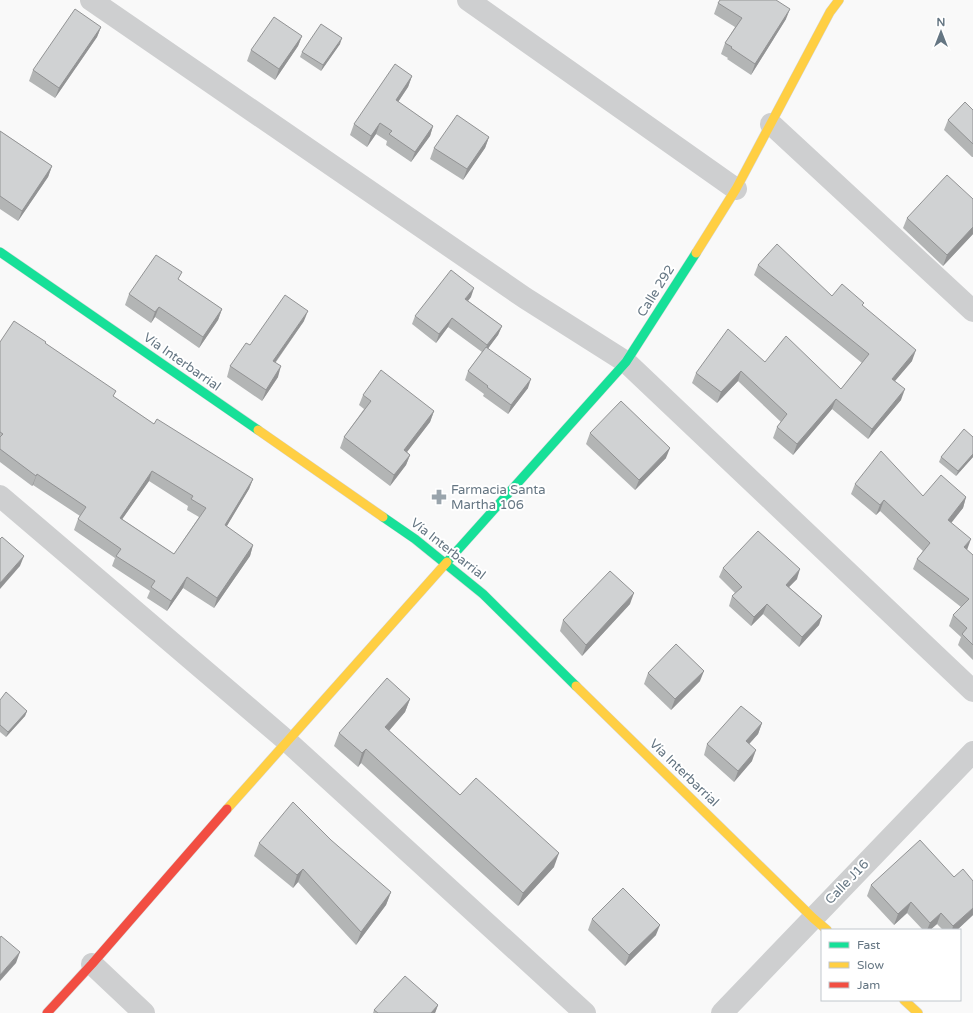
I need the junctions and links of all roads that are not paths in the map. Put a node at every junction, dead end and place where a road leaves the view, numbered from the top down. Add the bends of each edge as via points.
1 (91, 0) edge
2 (468, 0) edge
3 (838, 0) edge
4 (771, 124) junction
5 (736, 189) junction
6 (0, 252) edge
7 (973, 311) edge
8 (626, 362) junction
9 (0, 496) edge
10 (446, 563) junction
11 (973, 691) edge
12 (287, 741) junction
13 (973, 752) edge
14 (820, 924) edge
15 (92, 964) junction
16 (905, 1001) edge
17 (47, 1013) edge
18 (144, 1013) edge
19 (585, 1013) edge
20 (722, 1013) edge
21 (918, 1013) edge

1 - 8 street via 525,298
2 - 5 street
3 - 4 street, Calle 292
4 - 5 street, Calle 292
4 - 7 street
5 - 8 street, Calle 292
6 - 10 street, Vía Interbarrial via 416,539
8 - 10 street, Calle 292
8 - 11 street
9 - 12 street
10 - 12 street, Calle 292
10 - 14 street, Vía Interbarrial via 483,594
12 - 15 street, Calle 292
12 - 19 street
13 - 14 street, Calle J16
14 - 20 street, Calle J16
15 - 17 street, Calle 292
15 - 18 street
16 - 21 street

